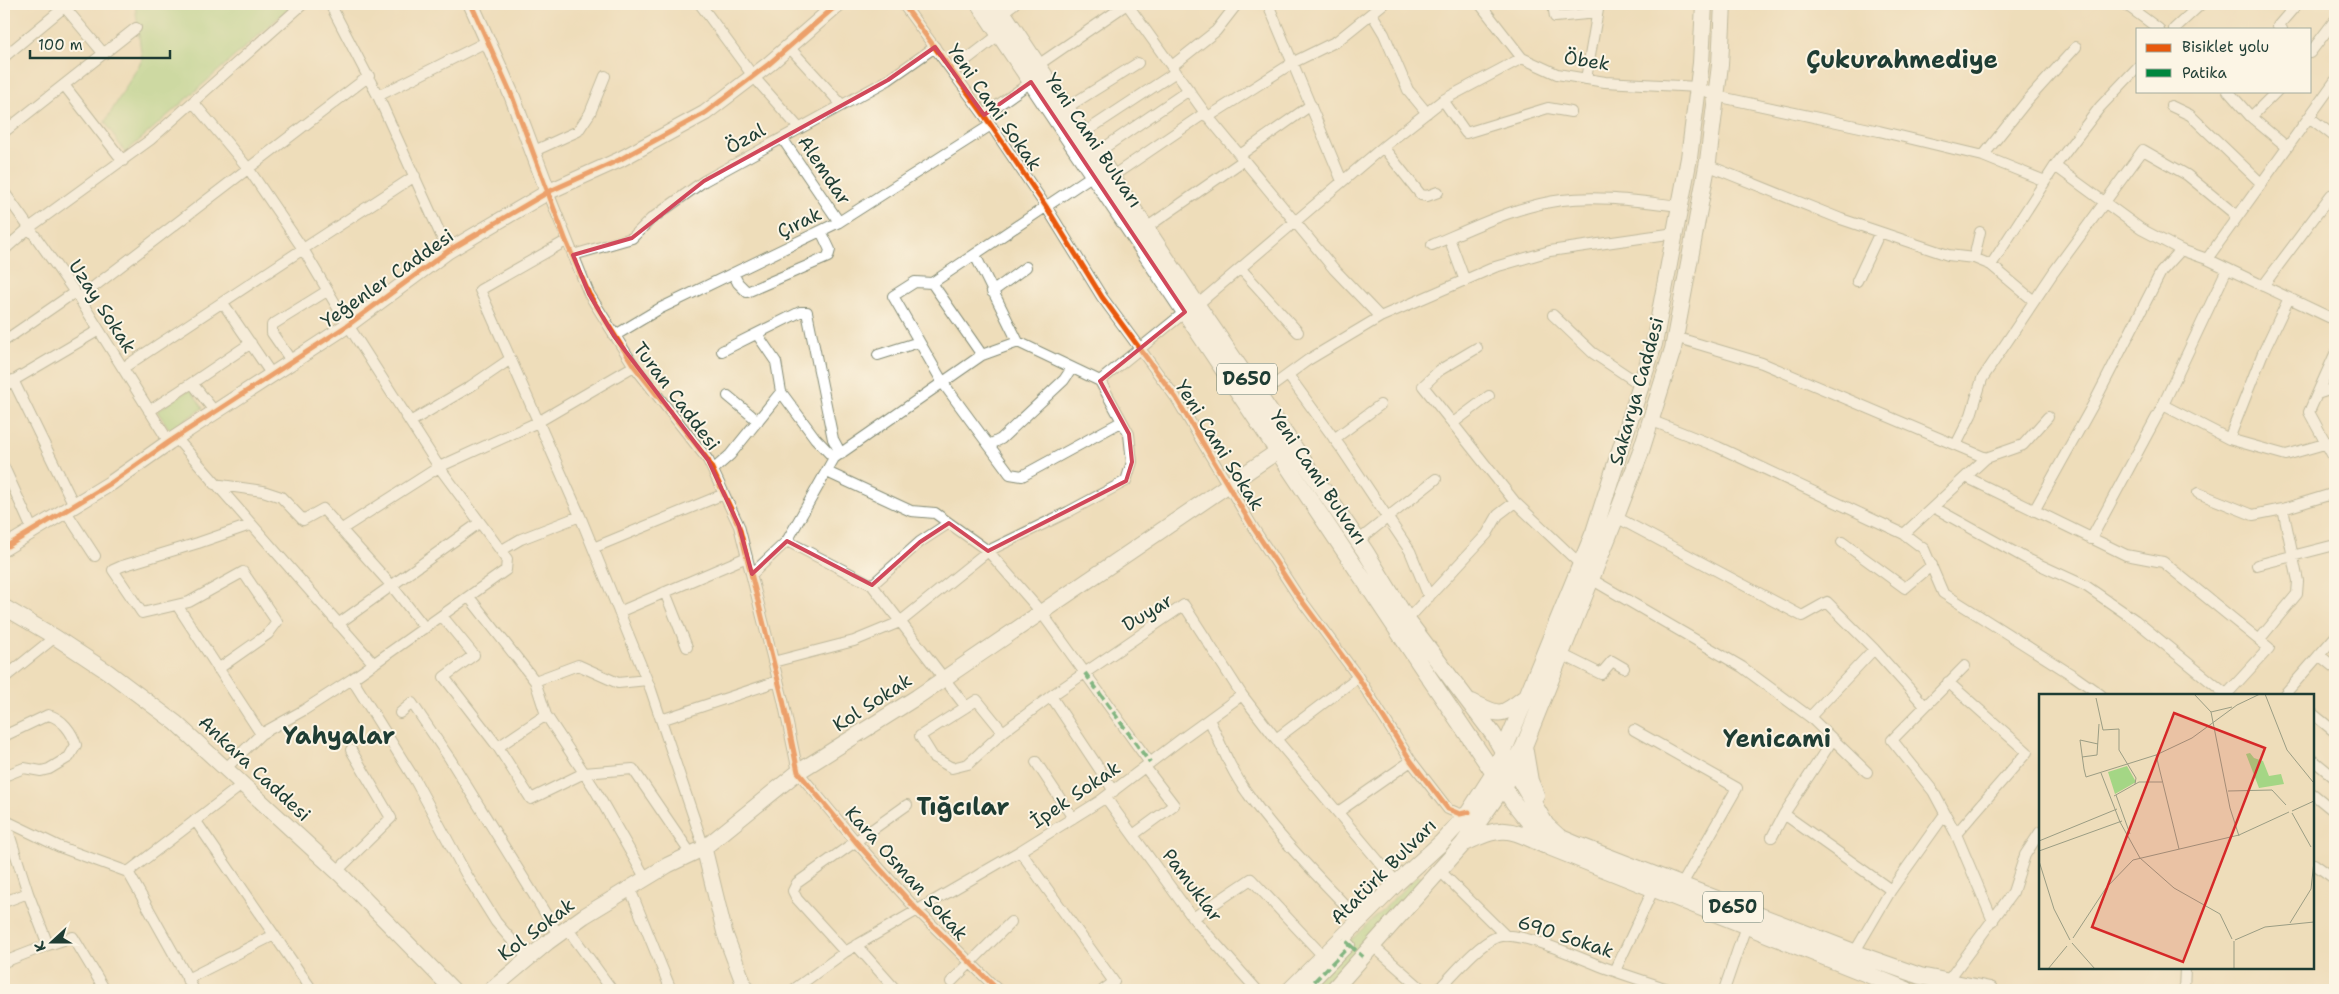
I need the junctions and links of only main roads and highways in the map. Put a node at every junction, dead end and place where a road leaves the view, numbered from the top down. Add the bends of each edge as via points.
1 (978, 4) edge
2 (1704, 4) edge
3 (1723, 4) edge
4 (1005, 7) edge
5 (1191, 309) junction
6 (1527, 696) junction
7 (1470, 701) junction
8 (1524, 746) junction
9 (1502, 751) junction
10 (1512, 769) junction
11 (1489, 780) junction
12 (1503, 787) junction
13 (1463, 844) junction
14 (1580, 846) junction
15 (1549, 847) junction
16 (1290, 990) edge
17 (1333, 990) edge
18 (1907, 990) edge
19 (1990, 990) edge

1 - 5 main road, Yeni Cami Bulvarı via 1094,175
2 - 6 main road, Sakarya Caddesi via 1698,86 1654,344 1594,532
3 - 8 main road, Sakarya Caddesi via 1707,165 1675,337 1616,516
4 - 5 main road, Yeni Cami Bulvarı / D650 via 1082,134 1146,228
5 - 7 main road, Yeni Cami Bulvarı / D650 via 1259,396 1358,541 1407,620
5 - 11 main road, Yeni Cami Bulvarı via 1278,451 1483,755
6 - 7 main road via 1501,713 1494,713
6 - 9 main road, Sakarya Caddesi
7 - 9 main road, Yeni Cami Bulvarı / D650
8 - 10 main road, Sakarya Caddesi
8 - 14 main road via 1533,790 1564,833
9 - 10 main road, Yeni Cami Bulvarı
9 - 11 main road, Sakarya Caddesi
10 - 12 main road, Atatürk Bulvarı
10 - 14 main road, D650 via 1546,825 1559,837
11 - 12 main road, Yeni Cami Bulvarı
11 - 16 main road, Atatürk Bulvarı via 1469,812 1441,843 1360,921 1347,942
12 - 13 main road, Atatürk Bulvarı
12 - 15 main road, Yeni Cami Bulvarı
13 - 15 main road via 1503,829
13 - 17 main road, Atatürk Bulvarı
14 - 19 main road, D650 via 1854,953 1920,976
15 - 18 main road

